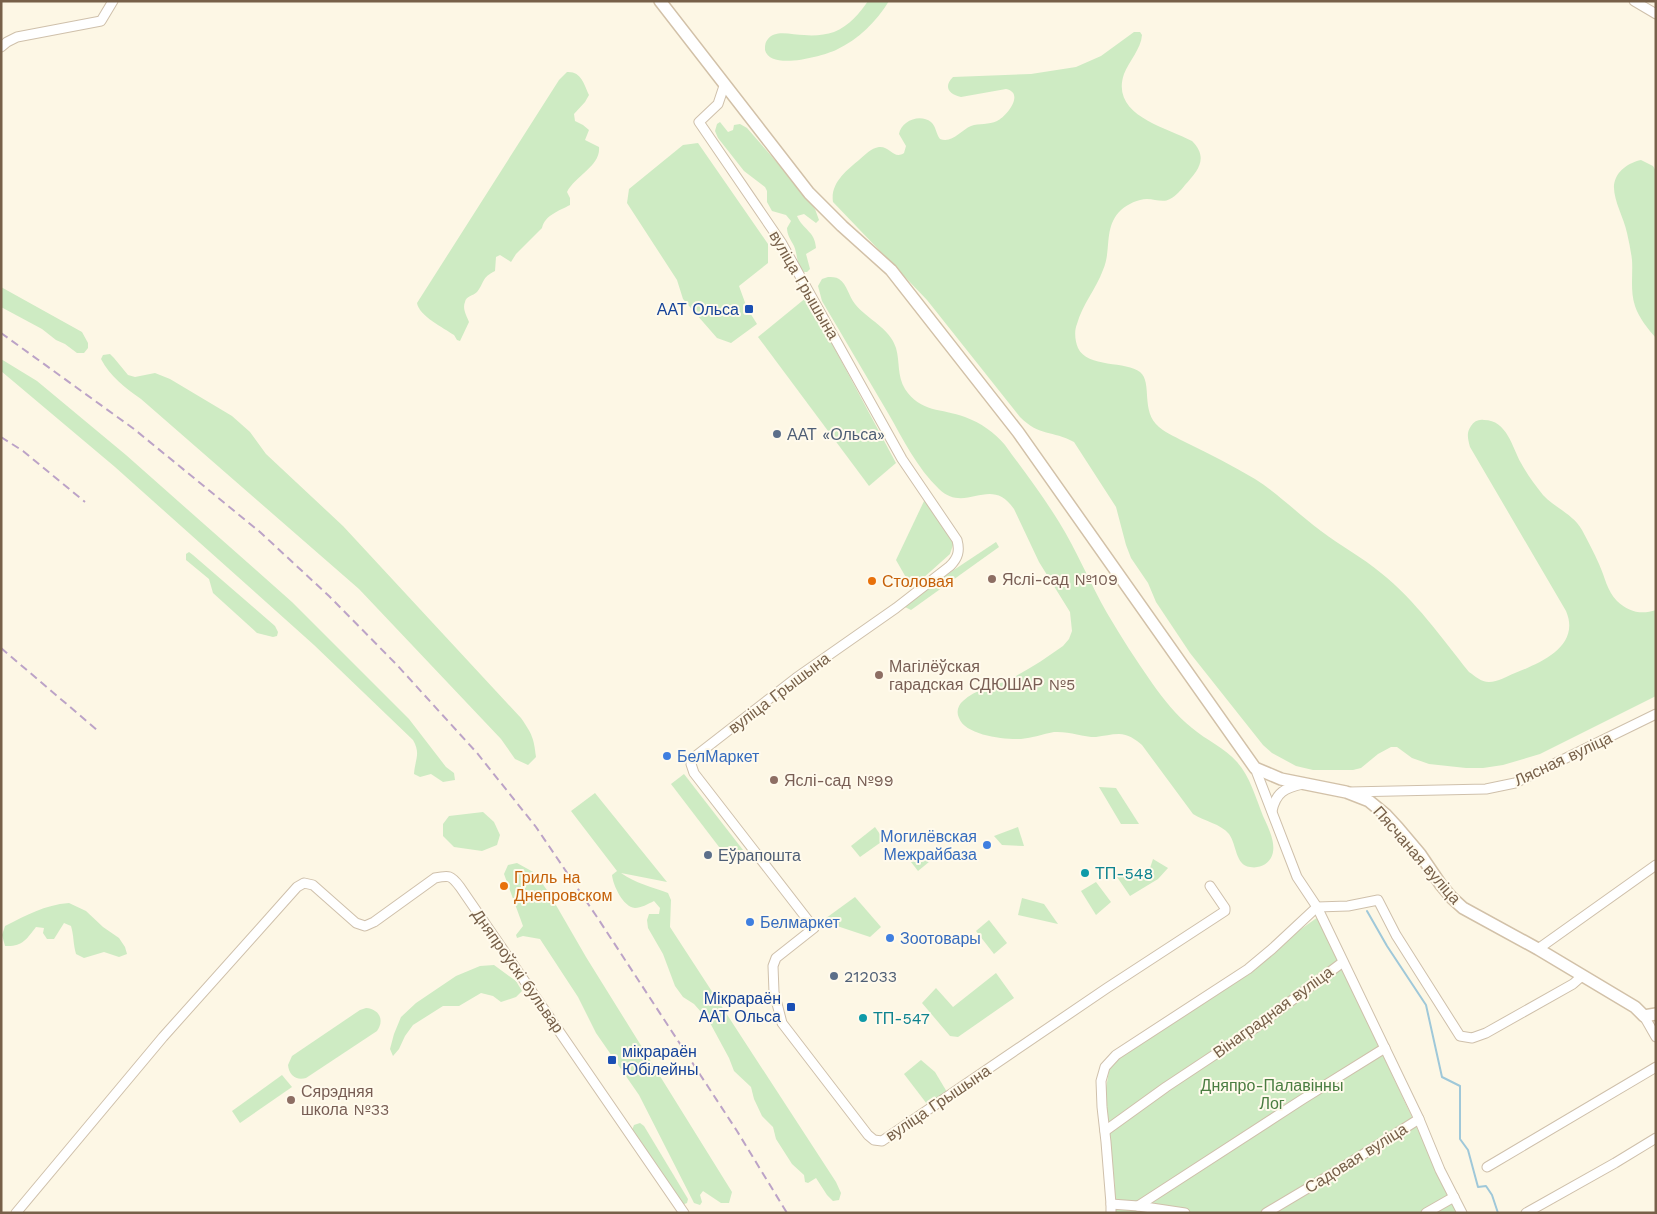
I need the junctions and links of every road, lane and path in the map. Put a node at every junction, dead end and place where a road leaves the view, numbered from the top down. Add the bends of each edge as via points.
1 (113, 1) edge
2 (660, 1) edge
3 (1634, 1) edge
4 (1656, 14) edge
5 (1, 47) edge
6 (724, 86) junction
7 (1656, 714) edge
8 (1254, 768) junction
9 (1305, 784) junction
10 (1346, 792) junction
11 (1272, 811) junction
12 (1656, 865) edge
13 (1210, 886) dead end
14 (1317, 907) junction
15 (1538, 949) junction
16 (1342, 962) junction
17 (1582, 976) junction
18 (1650, 1015) edge
19 (1656, 1037) edge
20 (1385, 1048) junction
21 (1656, 1067) edge
22 (1419, 1119) junction
23 (1105, 1131) junction
24 (1656, 1138) edge
25 (1487, 1167) dead end
26 (1454, 1197) junction
27 (1138, 1206) junction
28 (1111, 1208) edge
29 (16, 1213) edge
30 (684, 1213) edge
31 (1185, 1213) edge
32 (1266, 1213) edge
33 (1426, 1213) edge
34 (1462, 1213) edge
35 (1526, 1213) edge

1 - 5 street via 101,21 18,37
2 - 6 street
3 - 4 street
6 - 8 street via 809,193 891,270 1018,432
6 - 13 street, вуліца Грышына via 718,104 699,122 780,242 902,459 959,547 956,560 950,566 693,758 694,773 814,928 776,958 773,966 774,992 782,1023 868,1135 882,1141 1225,911
7 - 10 street, Лясная вуліца via 1515,783 1486,789
8 - 9 street, Пясчаная вуліца
8 - 11 street
9 - 10 street, Пясчаная вуліца
9 - 11 street via 1290,787 1278,795
10 - 15 street, Пясчаная вуліца via 1369,801 1386,815 1452,898
11 - 14 street via 1297,877
12 - 15 street
14 - 16 street
14 - 17 street via 1348,906 1378,900 1396,935 1460,1036 1472,1038 1486,1033
14 - 23 street via 1248,969 1107,1064 1101,1080
15 - 17 street, Пясчаная вуліца
16 - 20 street
16 - 23 street, Вінаградная вуліца via 1255,1028
17 - 18 street, Пясчаная вуліца
18 - 19 street
20 - 22 street
20 - 27 street
21 - 25 street
22 - 26 street
22 - 32 street, Садовая вуліца
23 - 28 street
24 - 35 street
26 - 33 street
26 - 34 street
27 - 28 street
27 - 31 street
29 - 30 street, Дняпроўскі бульвар via 163,1038 297,887 313,885 356,923 365,926 435,878 447,876 454,879

